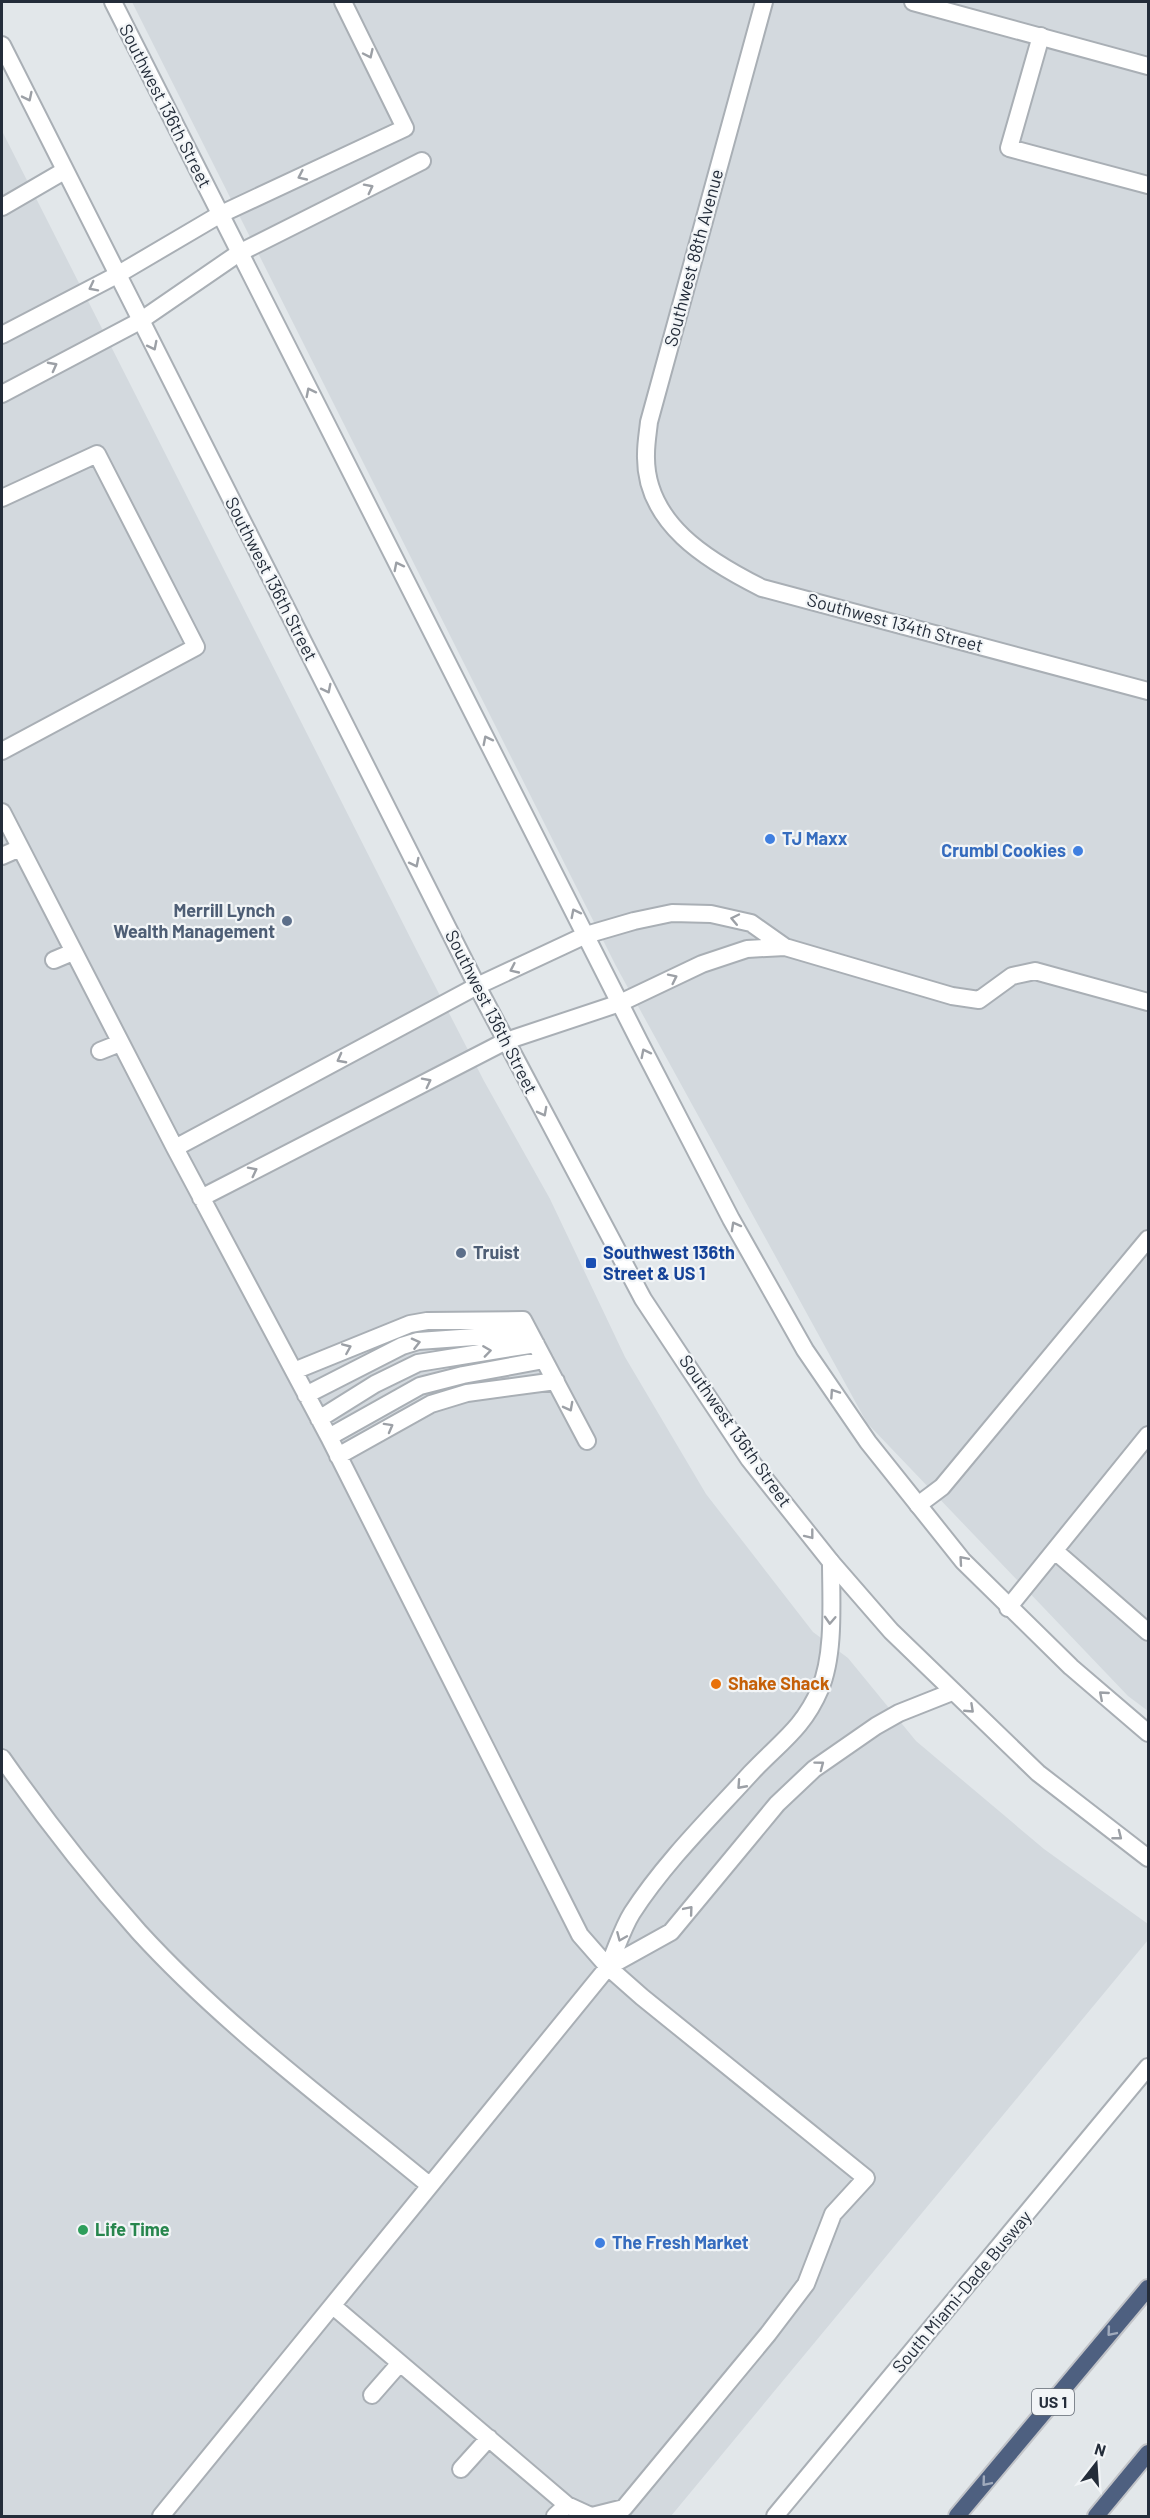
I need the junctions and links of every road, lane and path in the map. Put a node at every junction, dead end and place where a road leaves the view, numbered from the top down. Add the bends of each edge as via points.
1 (113, 2) edge
2 (343, 2) edge
3 (764, 2) edge
4 (913, 2) edge
5 (1041, 36) junction
6 (2, 45) edge
7 (1149, 66) edge
8 (422, 161) dead end
9 (64, 171) junction
10 (1149, 185) edge
11 (2, 207) edge
12 (219, 215) junction
13 (239, 253) junction
14 (117, 275) junction
15 (140, 321) junction
16 (3, 330) edge
17 (2, 394) edge
18 (2, 498) edge
19 (662, 514) joint
20 (1149, 691) edge
21 (2, 751) edge
22 (2, 812) edge
23 (20, 848) junction
24 (2, 856) edge
25 (586, 935) junction
26 (786, 947) junction
27 (73, 952) junction
28 (54, 960) dead end
29 (477, 986) junction
30 (1149, 1002) edge
31 (620, 1004) junction
32 (506, 1041) junction
33 (120, 1043) junction
34 (100, 1051) dead end
35 (175, 1148) junction
36 (201, 1198) junction
37 (1149, 1239) edge
38 (533, 1339) junction
39 (544, 1359) junction
40 (294, 1371) junction
41 (556, 1381) junction
42 (306, 1395) junction
43 (319, 1419) junction
44 (1149, 1435) edge
45 (329, 1437) junction
46 (587, 1441) dead end
47 (338, 1456) junction
48 (918, 1505) junction
49 (1055, 1551) junction
50 (831, 1562) junction
51 (1008, 1608) junction
52 (1149, 1632) edge
53 (952, 1692) junction
54 (1149, 1733) edge
55 (2, 1758) edge
56 (1149, 1858) edge
57 (609, 1967) junction
58 (1149, 2067) edge
59 (429, 2186) junction
60 (1149, 2288) edge
61 (333, 2306) junction
62 (400, 2362) junction
63 (372, 2395) dead end
64 (489, 2438) junction
65 (1149, 2453) edge
66 (461, 2469) dead end
67 (561, 2511) edge
68 (161, 2517) edge
69 (591, 2517) edge
70 (775, 2517) edge
71 (957, 2517) edge
72 (1096, 2517) edge

1 - 12 street, Southwest 136th Street
2 -> 12 street via 405,128
3 - 19 street, Southwest 88th Avenue via 649,422 646,456 650,487
4 - 5 street
5 - 7 street
5 - 10 street via 1009,148
6 -> 9 street, Southwest 136th Street
13 -> 8 street
9 - 11 street
9 - 14 street, Southwest 136th Street
12 - 13 street, Southwest 136th Street
12 - 14 street
13 - 15 street
25 -> 13 street, Southwest 136th Street
14 - 15 street, Southwest 136th Street
14 -> 16 street
17 -> 15 street
15 -> 29 street, Southwest 136th Street
18 - 21 street via 97,454 196,647
19 - 20 street, Southwest 134th Street via 687,542 714,562 762,588
22 - 23 street
23 - 24 street
23 - 27 street
26 -> 25 street via 751,923 711,914 672,913
25 -> 29 street
25 - 31 street, Southwest 136th Street
26 - 30 street via 952,996 979,1000 1012,976 1035,971
31 -> 26 street via 702,964 747,950
27 - 28 street
27 - 33 street
29 - 32 street, Southwest 136th Street
29 -> 35 street
31 - 32 street
48 -> 31 street, Southwest 136th Street via 868,1442 805,1350 730,1218
36 -> 32 street
32 -> 50 street, Southwest 136th Street via 643,1299 749,1459
33 - 34 street
33 - 35 street
35 - 36 street
36 - 40 street
37 - 48 street via 956,1471
38 - 39 street
40 -> 38 street via 410,1324 427,1321 523,1320
42 -> 38 street via 418,1341
43 -> 38 street via 418,1363
39 - 41 street
39 - 45 street via 420,1386
40 - 42 street
41 -> 46 street
47 -> 41 street via 431,1404 466,1393
42 - 43 street
43 - 45 street
44 - 49 street
45 - 47 street
47 - 57 street via 580,1935
51 -> 48 street, Southwest 136th Street
49 - 51 street
49 - 52 street
50 - 53 street, Southwest 136th Street via 891,1631
50 -> 57 street via 826,1660 821,1687 806,1716 674,1858 632,1914
54 -> 51 street, Southwest 136th Street
53 -> 56 street, Southwest 136th Street via 1038,1773
57 -> 53 street via 671,1932 777,1804 814,1769 899,1713
55 - 59 street via 93,1879 140,1933 270,2055
57 - 59 street
57 - 69 street via 866,2178 833,2214 806,2284 768,2334 624,2508
58 - 70 street, South Miami-Dade Busway
59 - 61 street
60 -> 71 highway, US 1
61 - 62 street
61 - 68 street
62 - 63 street
62 - 64 street
64 - 66 street
64 - 67 street
65 - 72 highway
67 - 69 street

